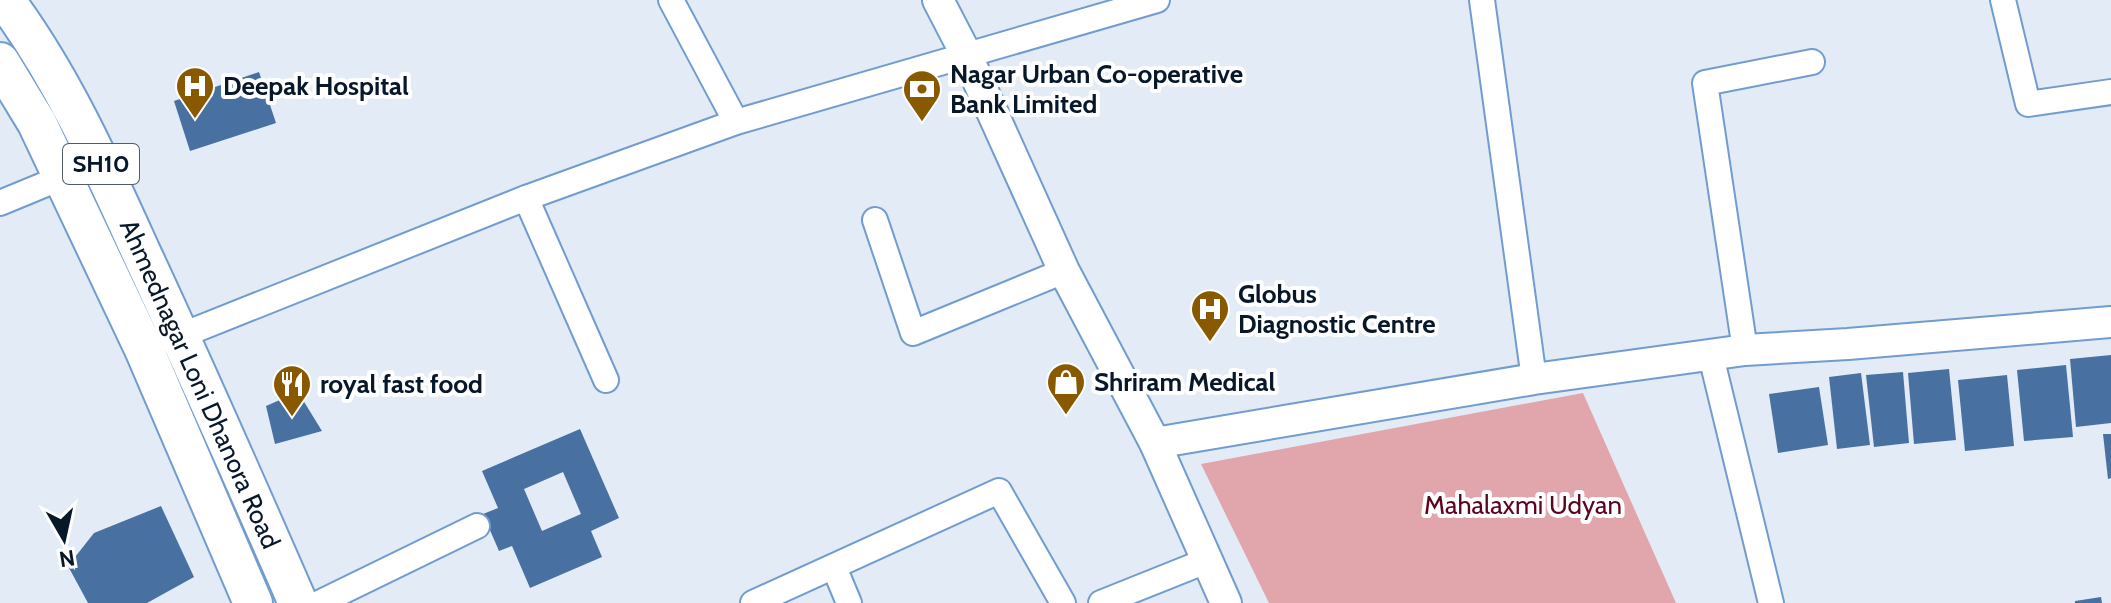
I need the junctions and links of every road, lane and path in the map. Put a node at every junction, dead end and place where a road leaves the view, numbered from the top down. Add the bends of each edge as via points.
1 (5, 0) edge
2 (671, 0) edge
3 (938, 0) edge
4 (1157, 0) edge
5 (1482, 0) edge
6 (2003, 0) edge
7 (966, 54) junction
8 (0, 62) edge
9 (1812, 62) dead end
10 (2111, 92) edge
11 (736, 122) junction
12 (63, 177) junction
13 (526, 198) junction
14 (0, 203) edge
15 (875, 220) dead end
16 (1064, 271) junction
17 (2111, 322) edge
18 (181, 336) junction
19 (144, 349) junction
20 (1745, 350) junction
21 (1711, 356) junction
22 (1534, 379) junction
23 (606, 380) dead end
24 (1155, 443) junction
25 (477, 526) dead end
26 (1206, 561) junction
27 (834, 567) junction
28 (253, 603) edge
29 (298, 603) edge
30 (319, 603) edge
31 (753, 603) edge
32 (849, 603) edge
33 (1063, 603) edge
34 (1101, 603) edge
35 (1226, 603) edge
36 (1771, 603) edge

1 - 18 main road, Ahmednagar Loni Dhanora Road / SH10 via 72,108
2 - 11 street
3 - 7 street
4 - 7 street
5 - 22 street
6 - 10 street via 2028,104
7 - 11 street
7 - 16 street
8 - 12 main road, Ahmednagar Loni Dhanora Road / SH10
9 - 20 street via 1705,83
11 - 13 street
12 - 14 street
12 - 19 main road, Ahmednagar Loni Dhanora Road / SH10
13 - 18 street
13 - 23 street
15 - 16 street via 913,333
16 - 24 street
17 - 20 street
18 - 19 street
18 - 29 main road, Ahmednagar Loni Dhanora Road / SH10
19 - 28 main road, Ahmednagar Loni Dhanora Road / SH10
20 - 21 street
21 - 22 street
21 - 36 street
22 - 24 street
24 - 26 street
25 - 30 street
26 - 34 street
26 - 35 street
27 - 31 street
27 - 32 street
27 - 33 street via 999,491

